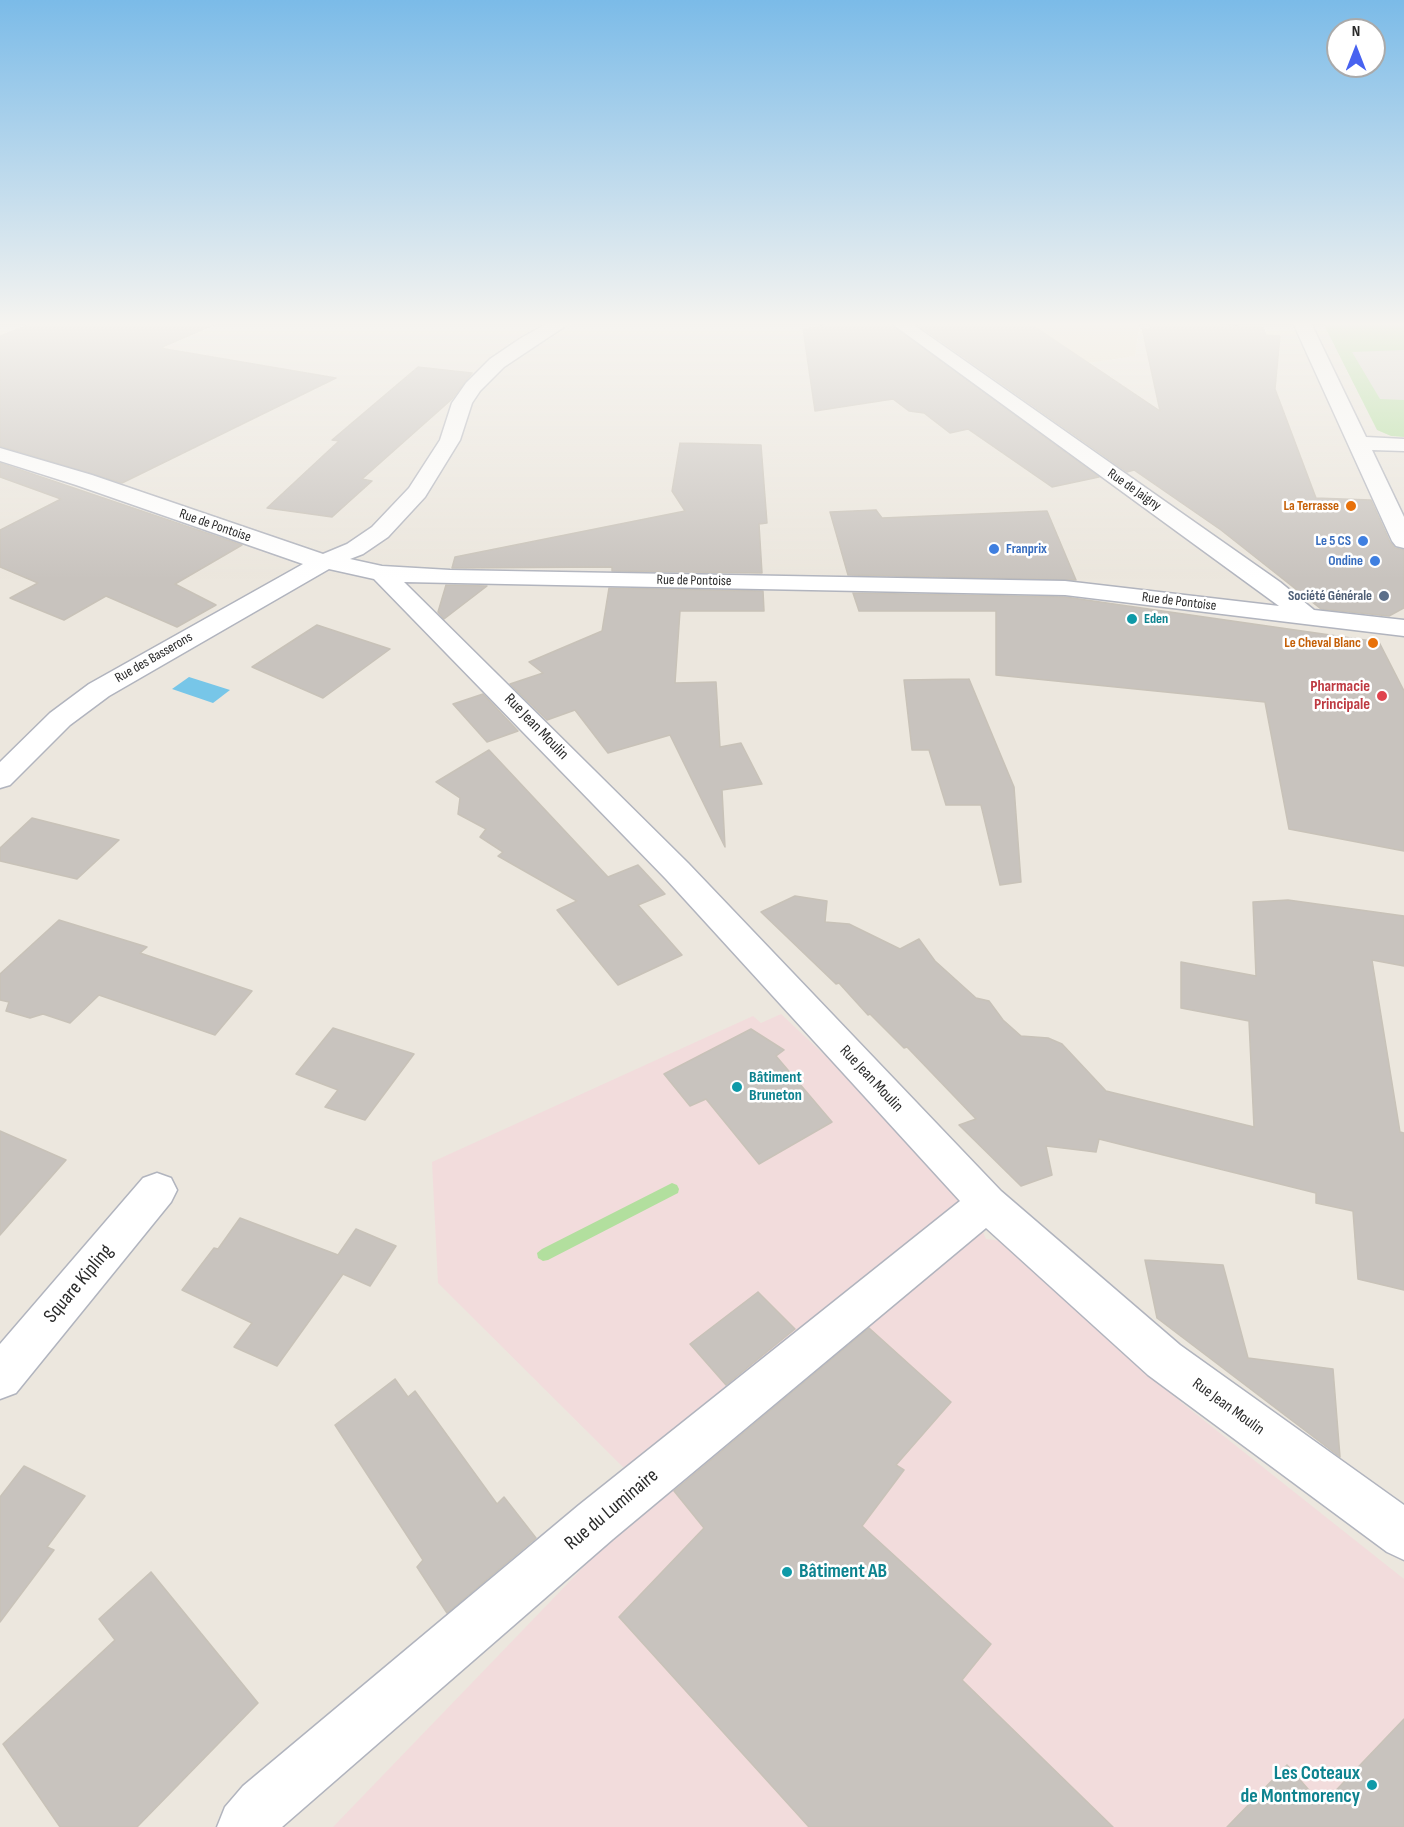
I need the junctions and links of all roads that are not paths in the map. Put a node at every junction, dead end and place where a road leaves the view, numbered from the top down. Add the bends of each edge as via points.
1 (462, 408) edge
2 (1019, 408) edge
3 (1342, 408) edge
4 (1358, 443) junction
5 (1404, 445) edge
6 (0, 454) edge
7 (1404, 540) edge
8 (326, 561) junction
9 (382, 573) junction
10 (482, 578) junction
11 (418, 606) junction
12 (1309, 618) junction
13 (1404, 628) edge
14 (0, 779) edge
15 (157, 1190) dead end
16 (987, 1203) junction
17 (0, 1378) edge
18 (1404, 1535) edge
19 (246, 1827) edge

1 - 8 street, Rue des Basserons via 450,440 417,492 380,532 355,549
2 - 12 street, Rue de Jaigny
3 - 4 street
4 - 5 street
4 - 7 street
6 - 8 street, Rue de Pontoise
8 - 9 street, Rue de Pontoise
8 - 14 street, Rue des Basserons via 99,690 60,719
9 - 10 street, Rue de Pontoise
9 - 11 street, Rue Jean Moulin
10 - 11 street via 423,588 417,598
10 - 12 street, Rue de Pontoise via 1065,588
11 - 16 street, Rue Jean Moulin via 677,871
12 - 13 street, Rue de Pontoise
15 - 17 street, Square Kipling
16 - 18 street, Rue Jean Moulin via 1164,1360
16 - 19 street, Rue du Luminaire via 596,1522 262,1806

